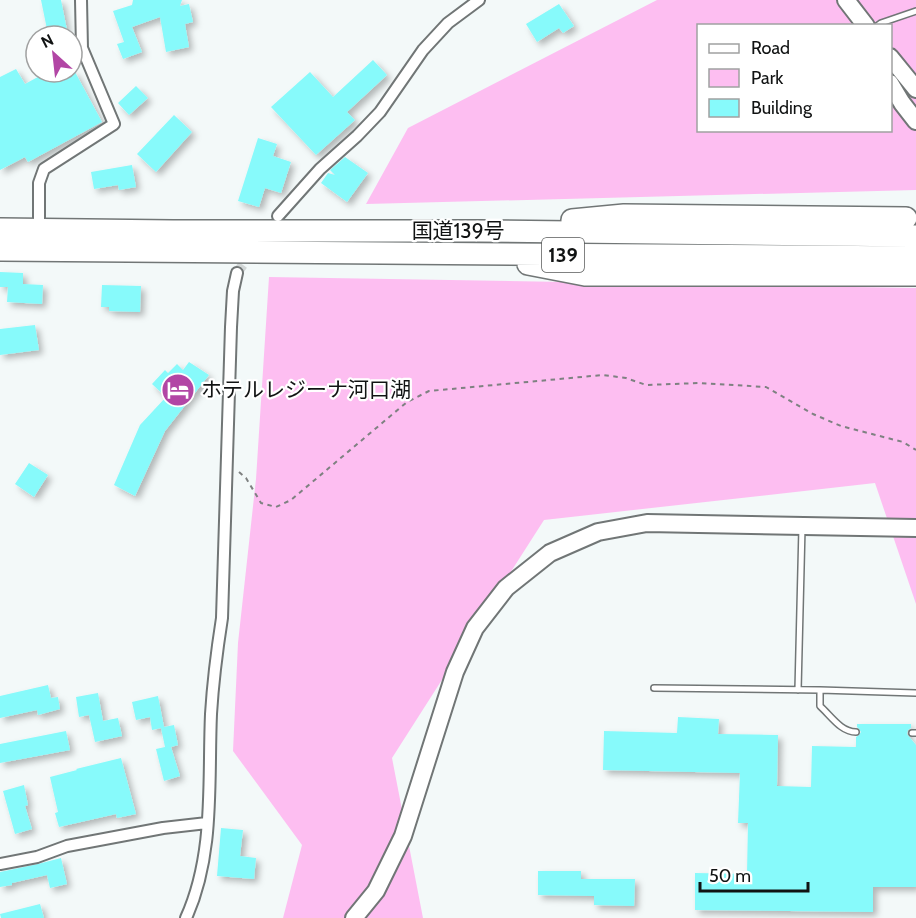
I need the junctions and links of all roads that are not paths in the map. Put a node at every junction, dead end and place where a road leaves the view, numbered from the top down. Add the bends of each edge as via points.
1 (81, 0) edge
2 (479, 0) edge
3 (840, 0) edge
4 (846, 0) edge
5 (916, 11) edge
6 (855, 24) edge
7 (864, 24) edge
8 (880, 24) edge
9 (892, 58) edge
10 (892, 85) edge
11 (916, 89) edge
12 (916, 121) edge
13 (278, 216) dead end
14 (914, 221) edge
15 (0, 229) edge
16 (39, 229) junction
17 (0, 250) edge
18 (478, 255) junction
19 (916, 257) edge
20 (237, 273) tunnel mouth
21 (916, 275) edge
22 (802, 526) junction
23 (916, 528) edge
24 (654, 688) dead end
25 (798, 690) junction
26 (820, 690) junction
27 (916, 693) edge
28 (856, 732) dead end
29 (207, 823) junction
30 (0, 864) edge
31 (186, 918) edge
32 (354, 918) edge

1 - 16 street via 82,48 114,124 44,169 39,183
2 - 13 street via 448,23 423,50 380,112
3 - 6 street
4 - 7 street
5 - 8 lane
9 - 11 street
10 - 12 street
14 - 16 highway, 国道139号 via 624,215 479,231
15 - 16 highway, 国道139号
17 - 18 highway, 国道139号 / 139
18 - 19 highway, 国道139号 / 139
18 - 21 highway via 585,276
20 - 29 street via 231,318 222,618 211,716
22 - 23 street
22 - 25 lane
22 - 32 street via 647,523 598,532 550,553 506,588 476,628 455,672 403,836 376,891
24 - 25 lane
25 - 26 lane
26 - 27 lane
26 - 28 lane via 820,706 843,728
29 - 30 street via 67,846
29 - 31 street via 204,859

